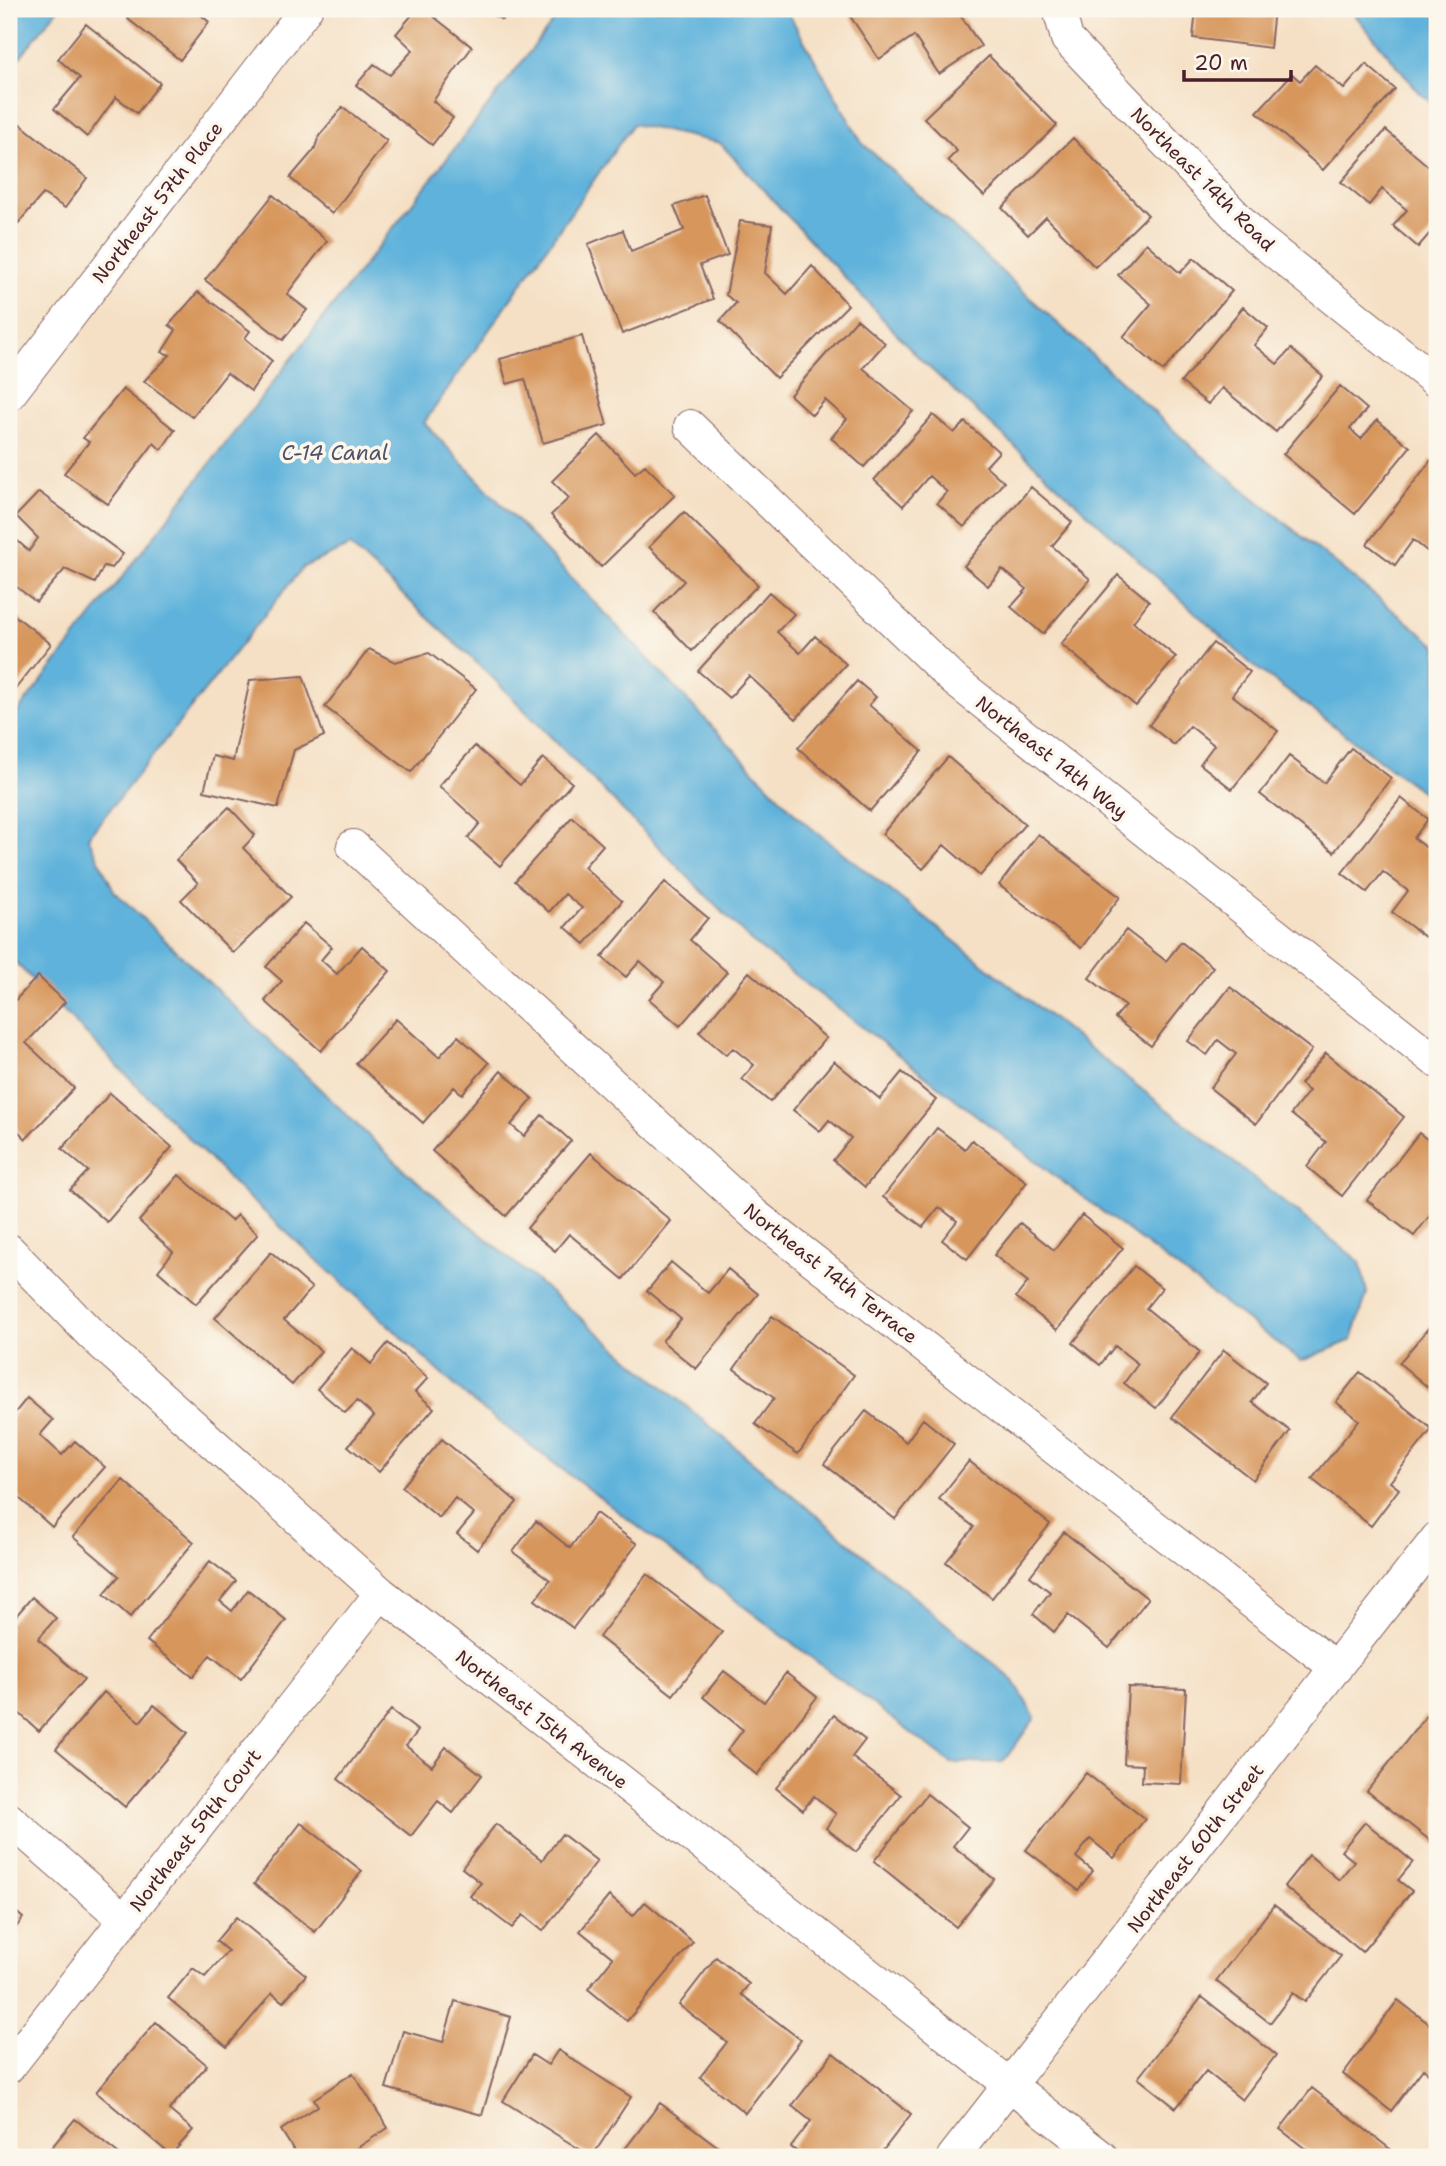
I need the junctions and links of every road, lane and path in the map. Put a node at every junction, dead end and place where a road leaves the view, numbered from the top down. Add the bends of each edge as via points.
1 (306, 9) edge
2 (1059, 9) edge
3 (1437, 382) edge
4 (9, 396) edge
5 (690, 426) dead end
6 (353, 846) dead end
7 (1437, 1062) edge
8 (9, 1250) edge
9 (1437, 1538) edge
10 (381, 1592) junction
11 (1336, 1668) junction
12 (9, 1819) edge
13 (125, 1920) junction
14 (9, 2067) edge
15 (1010, 2084) junction
16 (953, 2157) edge
17 (1102, 2157) edge

1 - 4 street, Northeast 57th Place
2 - 3 street, Northeast 14th Road via 1067,39 1256,237
5 - 7 street, Northeast 14th Way via 954,680
6 - 11 street, Northeast 14th Terrace via 755,1215
8 - 10 street, Northeast 15th Avenue via 93,1336
9 - 11 street, Northeast 60th Street
10 - 13 street, Northeast 59th Court
10 - 15 street, Northeast 15th Avenue
11 - 15 street, Northeast 60th Street
12 - 13 street
13 - 14 street, Northeast 59th Court
15 - 16 street, Northeast 60th Street
15 - 17 street, Northeast 15th Avenue

